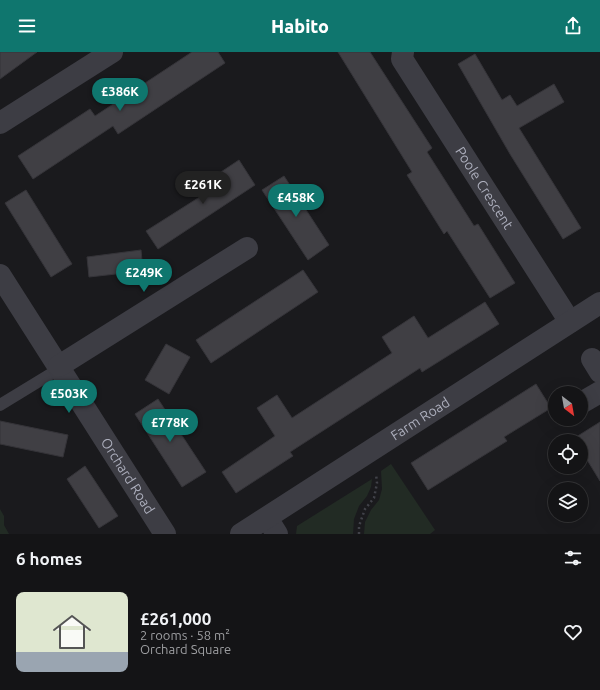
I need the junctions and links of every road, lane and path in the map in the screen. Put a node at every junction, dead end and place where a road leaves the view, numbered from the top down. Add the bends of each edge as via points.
1 (112, 52) edge
2 (403, 52) edge
3 (0, 123) edge
4 (247, 248) dead end
5 (0, 275) edge
6 (600, 303) edge
7 (570, 322) junction
8 (59, 366) junction
9 (600, 392) edge
10 (588, 400) edge
11 (0, 405) edge
12 (374, 448) junction
13 (272, 526) edge
14 (165, 534) edge
15 (241, 534) edge
16 (359, 534) edge

1 - 3 street
2 - 7 street, Poole Crescent via 402,59
4 - 8 street
5 - 8 street, Orchard Road
6 - 7 street, Farm Road
7 - 12 street, Farm Road
8 - 11 lane via 54,372
8 - 14 street, Orchard Road
9 - 10 street
12 - 13 street, Farm Road
12 - 16 path via 377,483 374,498 365,509
13 - 15 street, Farm Road

